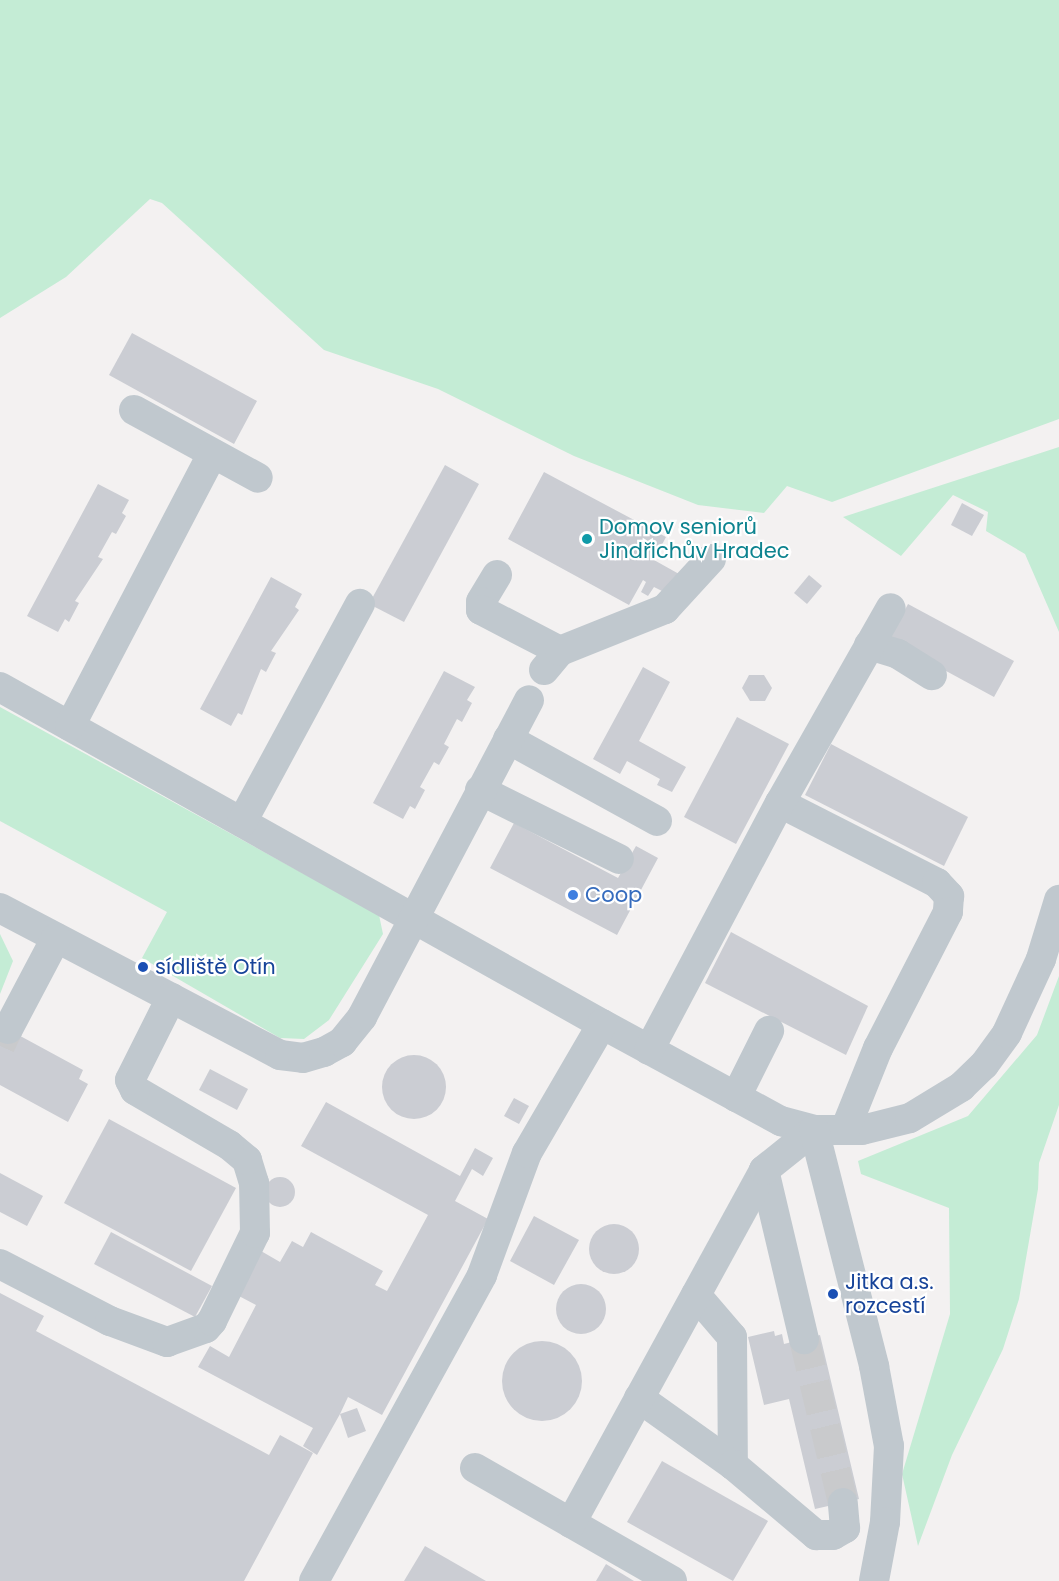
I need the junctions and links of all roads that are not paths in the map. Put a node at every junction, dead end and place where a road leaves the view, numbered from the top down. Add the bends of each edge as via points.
1 (134, 410) dead end
2 (212, 454) junction
3 (258, 478) dead end
4 (711, 559) dead end
5 (497, 575) dead end
6 (360, 604) dead end
7 (891, 608) dead end
8 (869, 645) junction
9 (932, 675) dead end
10 (0, 687) edge
11 (529, 699) dead end
12 (73, 718) junction
13 (508, 739) junction
14 (480, 790) junction
15 (780, 803) junction
16 (657, 821) dead end
17 (242, 822) junction
18 (619, 860) dead end
19 (1059, 900) edge
20 (0, 908) edge
21 (412, 917) junction
22 (56, 938) junction
23 (171, 998) junction
24 (602, 1024) junction
25 (8, 1029) tunnel mouth
26 (769, 1031) dead end
27 (649, 1050) junction
28 (736, 1097) junction
29 (814, 1130) junction
30 (845, 1130) junction
31 (764, 1170) junction
32 (0, 1264) edge
33 (696, 1295) junction
34 (804, 1339) tunnel mouth
35 (639, 1398) junction
36 (733, 1465) junction
37 (475, 1468) dead end
38 (843, 1503) tunnel mouth
39 (571, 1523) junction
40 (314, 1581) edge
41 (672, 1581) edge
42 (874, 1581) edge

1 - 2 street
2 - 3 street
2 - 12 street via 185,512
4 - 5 street via 665,609 552,661 481,610 480,602
6 - 17 street
7 - 8 street
8 - 9 street via 898,654
8 - 15 street
10 - 12 street
11 - 13 street
12 - 17 street
13 - 14 street
13 - 16 street
14 - 18 street
14 - 21 street
15 - 27 street
15 - 30 street via 937,883 949,896 948,912 878,1048
17 - 21 street
19 - 30 street via 1041,959 1021,1003 1007,1033 984,1065 942,1102 910,1118 862,1130
20 - 22 street
21 - 23 street via 362,1017 342,1042 324,1052 303,1058 280,1055
21 - 24 street
22 - 23 street
22 - 25 street
23 - 32 street via 130,1080 135,1090 229,1144 247,1160 254,1183 255,1233 212,1321 206,1328 167,1342 110,1321
24 - 27 street
24 - 40 street via 526,1153 482,1275
26 - 28 street
27 - 28 street
28 - 29 street via 781,1121
29 - 30 street
29 - 31 street
29 - 42 street via 874,1366 889,1446 885,1522
31 - 33 street
31 - 34 street
33 - 35 street
33 - 36 street via 732,1337
35 - 36 street
35 - 39 street
36 - 38 street via 816,1535 833,1535 846,1528
37 - 39 street
39 - 41 street

